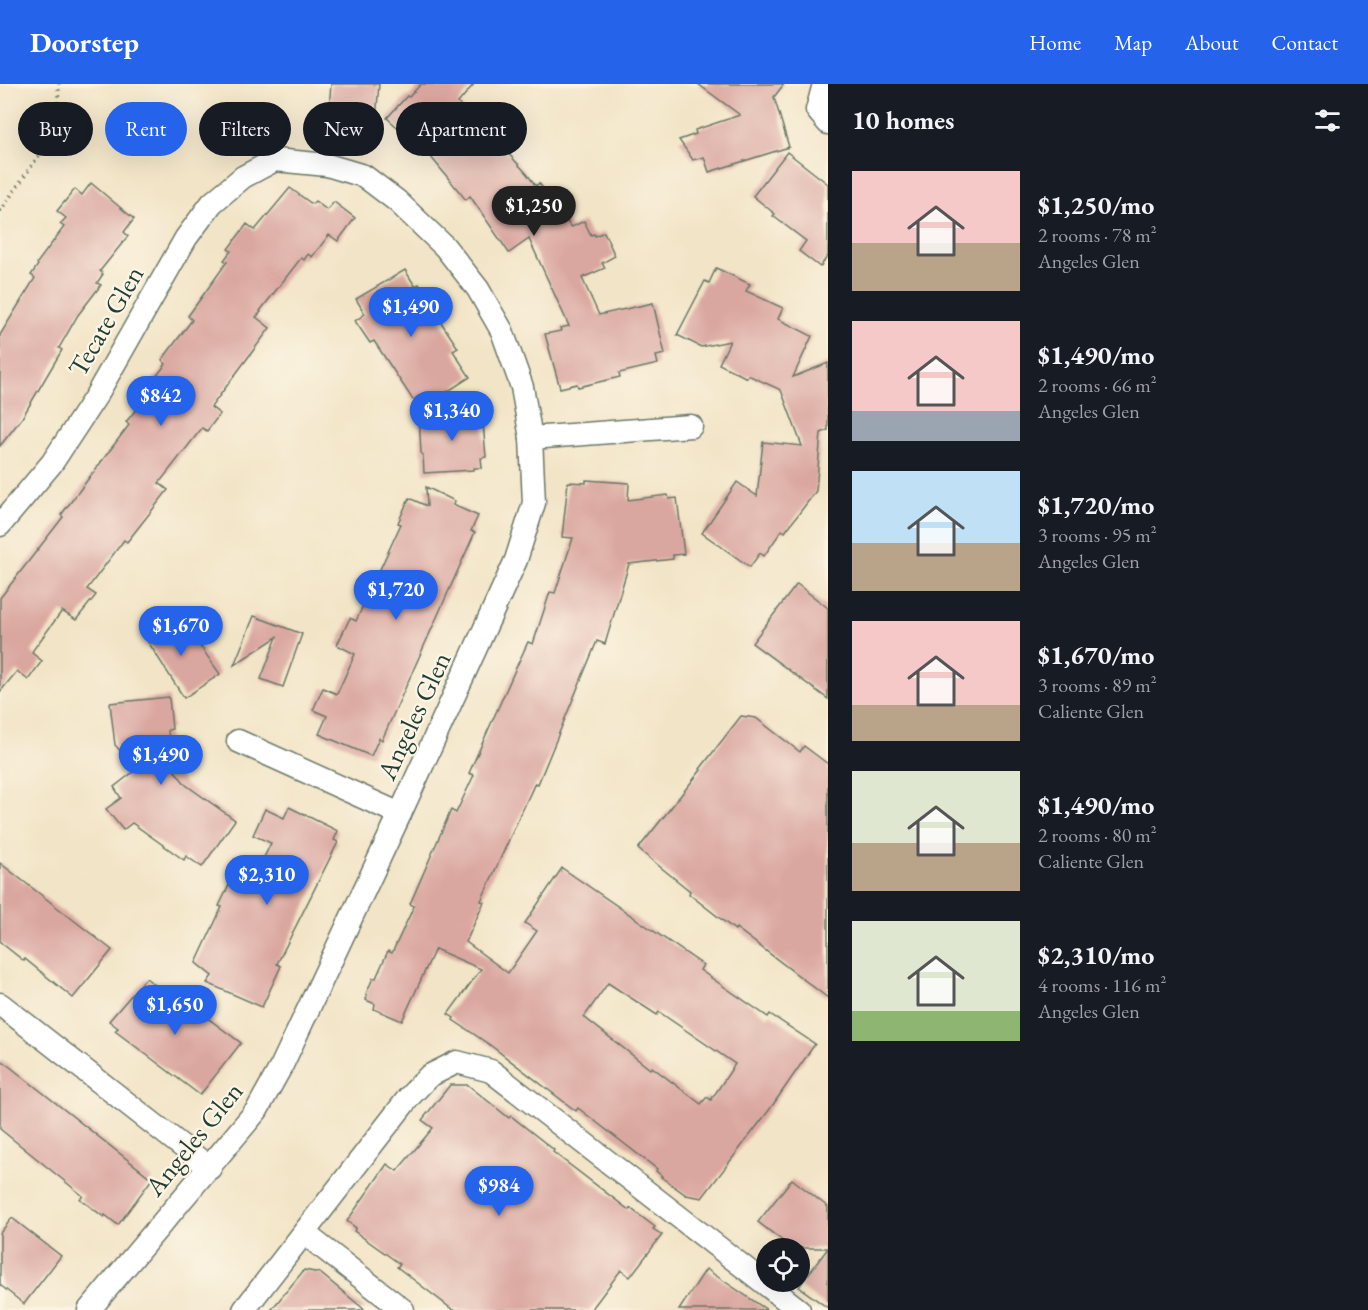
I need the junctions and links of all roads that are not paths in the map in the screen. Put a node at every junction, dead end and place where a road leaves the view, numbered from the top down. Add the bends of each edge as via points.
1 (824, 84) edge
2 (828, 123) edge
3 (275, 160) joint
4 (691, 426) dead end
5 (531, 438) junction
6 (0, 525) edge
7 (238, 741) dead end
8 (400, 814) junction
9 (0, 1004) edge
10 (210, 1168) junction
11 (304, 1233) junction
12 (89, 1310) edge
13 (244, 1310) edge
14 (403, 1310) edge
15 (799, 1310) edge

1 - 2 street via 817,110
3 - 5 street, Angeles Glen via 327,165 364,176 445,247 478,289 502,331 522,387
3 - 6 street, Tecate Glen via 243,177 212,203 186,238 52,463
4 - 5 street
5 - 8 street, Angeles Glen via 534,503 516,560
7 - 8 street
8 - 10 street, Angeles Glen via 282,1065 257,1110
9 - 10 street
10 - 12 street, Angeles Glen
11 - 13 street
11 - 14 street
11 - 15 street via 409,1097 429,1076 457,1062 491,1071

